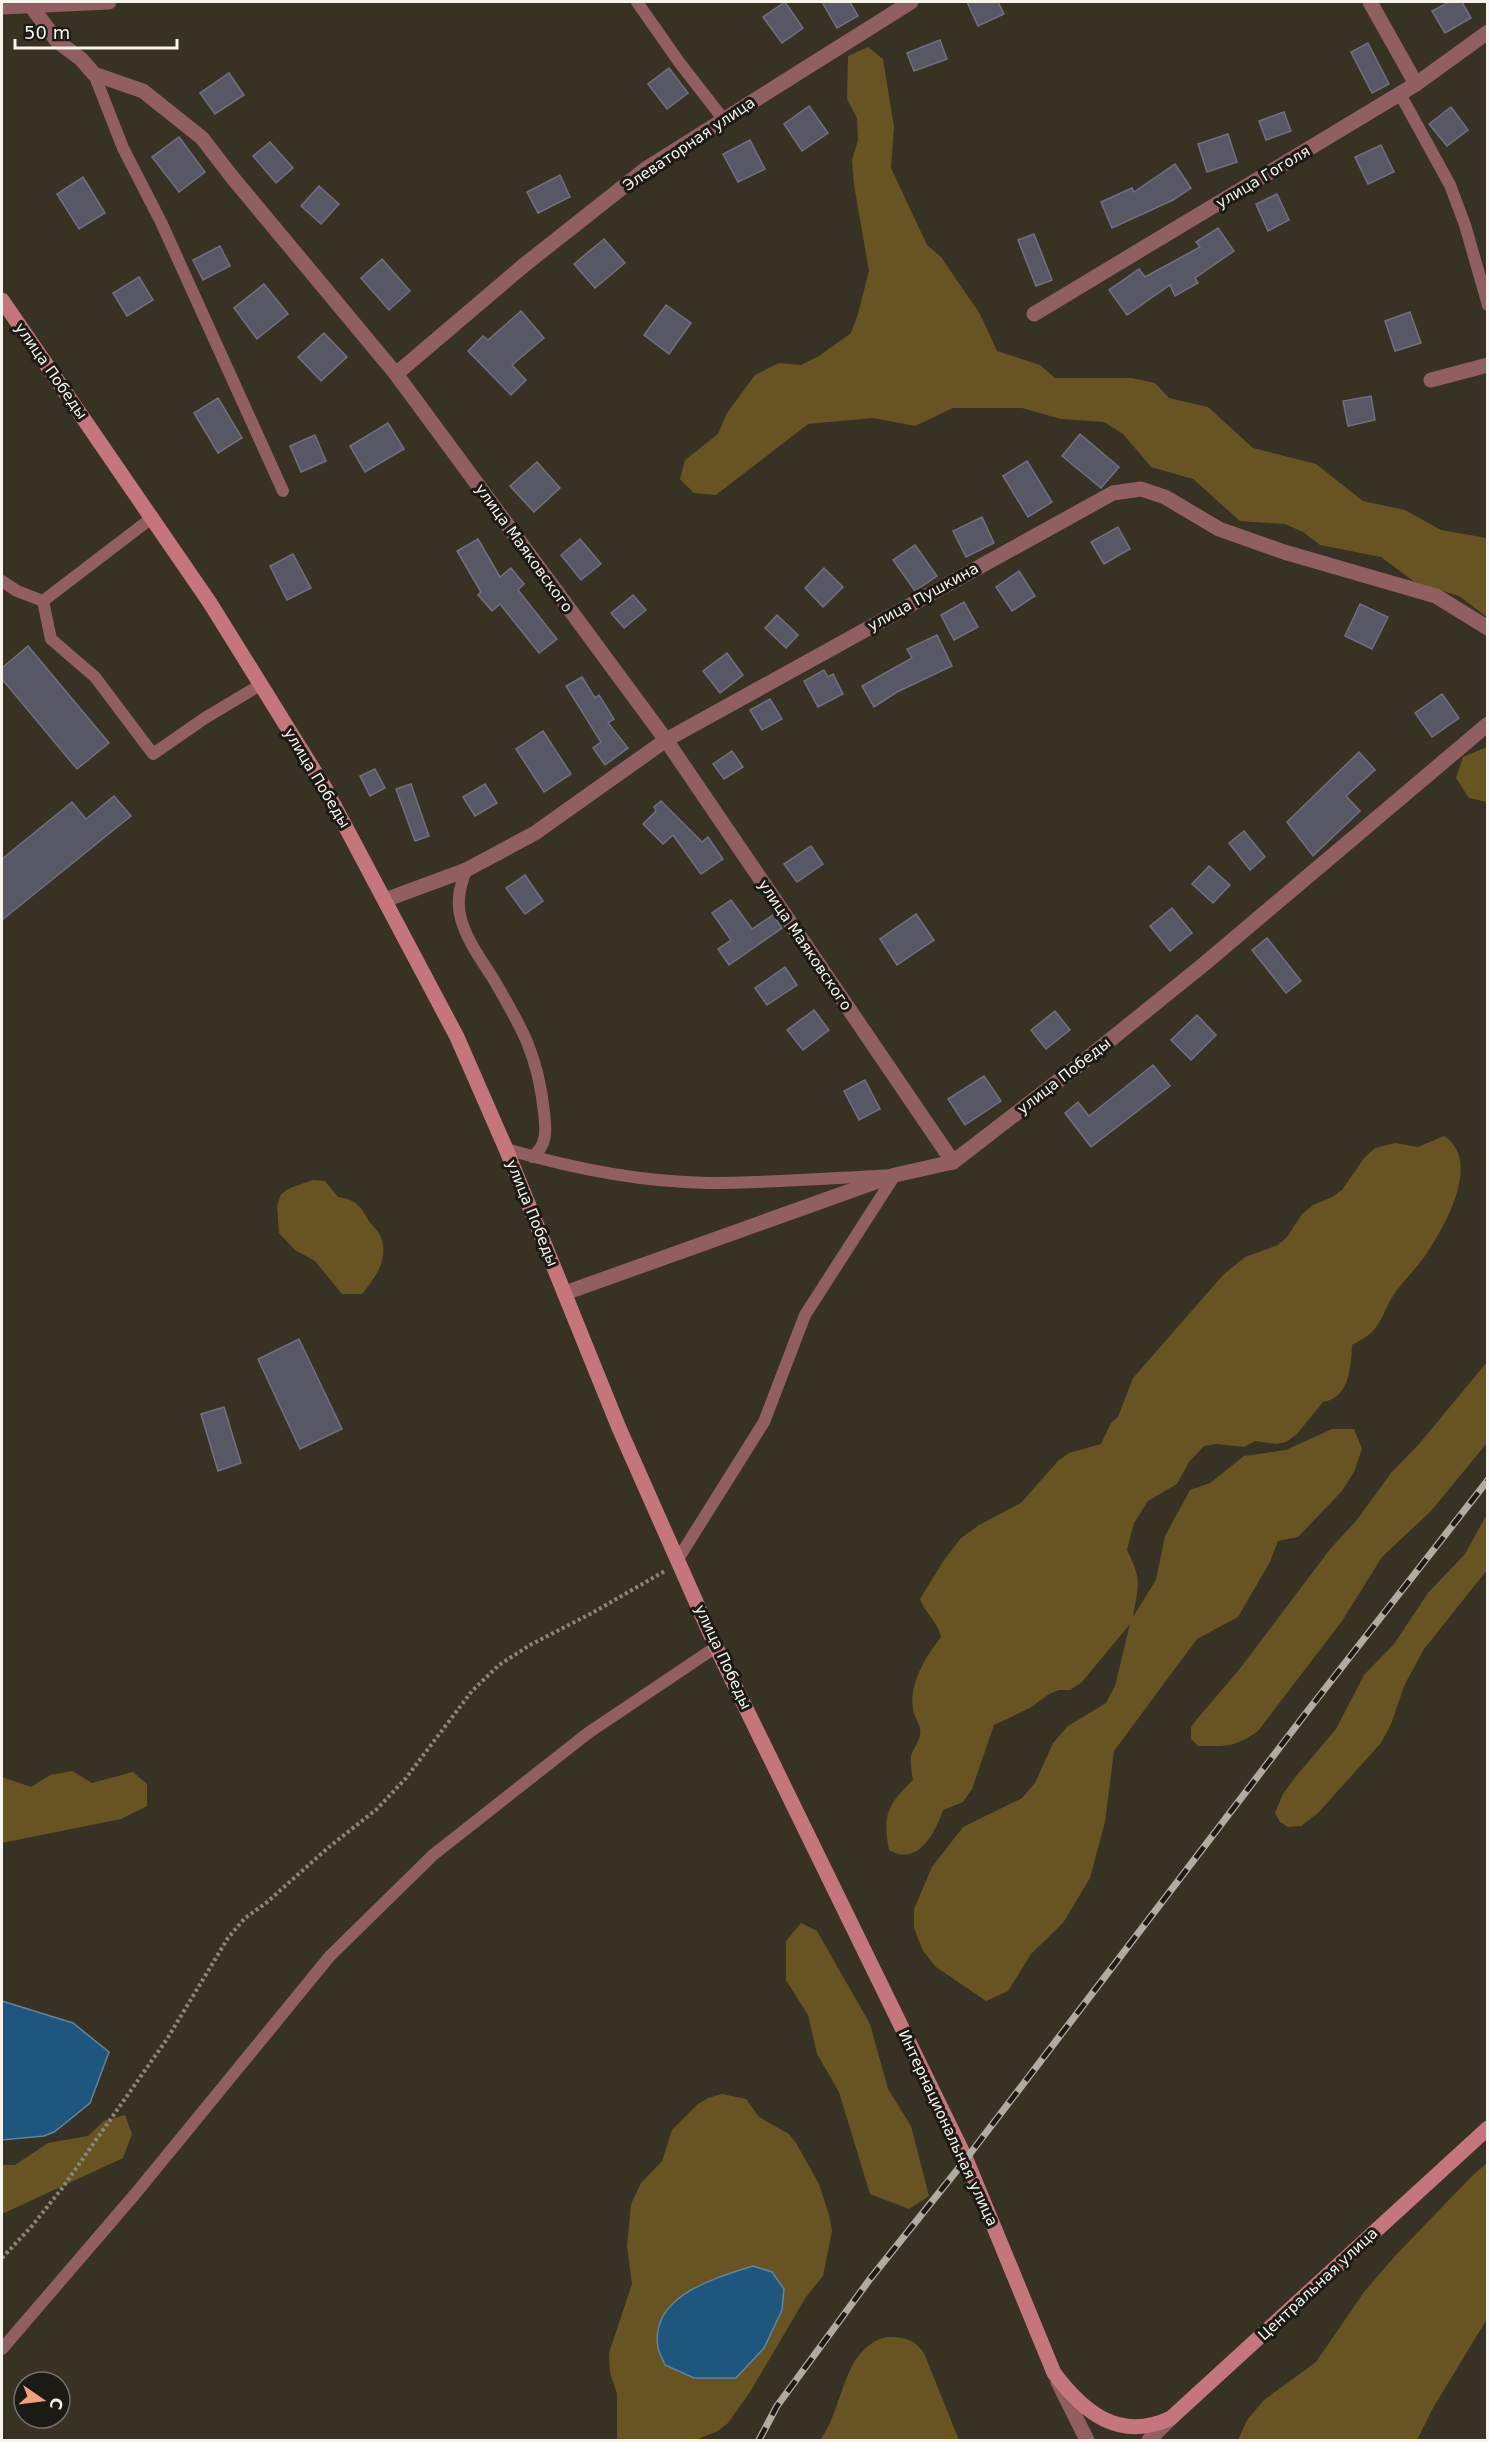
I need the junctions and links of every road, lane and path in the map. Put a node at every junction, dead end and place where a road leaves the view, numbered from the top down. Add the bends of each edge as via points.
1 (109, 2) edge
2 (637, 2) edge
3 (911, 2) edge
4 (1370, 2) edge
5 (29, 4) edge
6 (2, 7) edge
7 (1488, 32) edge
8 (94, 75) junction
9 (1416, 84) junction
10 (1400, 94) junction
11 (724, 120) junction
12 (2, 300) edge
13 (1488, 304) edge
14 (1034, 314) dead end
15 (1488, 365) edge
16 (396, 374) junction
17 (1431, 380) dead end
18 (283, 491) dead end
19 (153, 517) junction
20 (2, 581) edge
21 (43, 601) junction
22 (1488, 628) edge
23 (260, 685) junction
24 (1488, 724) edge
25 (666, 740) junction
26 (466, 870) junction
27 (385, 900) junction
28 (506, 1149) junction
29 (532, 1157) junction
30 (953, 1162) junction
31 (895, 1175) junction
32 (565, 1293) junction
33 (678, 1559) junction
34 (716, 1647) junction
35 (833, 1884) joint
36 (1488, 2128) edge
37 (2, 2258) edge
38 (2, 2349) edge
39 (1054, 2373) junction
40 (1171, 2418) junction
41 (1087, 2440) edge
42 (1149, 2440) edge

1 - 5 street
2 - 11 lane
3 - 11 street, Элеваторная улица
4 - 9 street
5 - 6 street
5 - 8 street, улица Маяковского via 57,41
7 - 9 street, улица Гоголя
8 - 16 street, улица Маяковского via 143,91 202,138
8 - 18 lane via 123,148 161,222
9 - 10 street, улица Гоголя
10 - 13 lane via 1450,185
10 - 14 street, улица Гоголя
11 - 16 street, Элеваторная улица via 647,168
12 - 19 street, улица Победы
15 - 17 street
16 - 25 street, улица Маяковского
19 - 21 lane
19 - 23 street, улица Победы
20 - 21 lane
21 - 23 lane via 51,639 95,678 153,754
22 - 25 street, улица Пушкина via 1436,596 1219,529 1165,497 1141,489 1113,493
23 - 27 street, улица Победы via 325,788
24 - 30 street, улица Победы via 1203,965
25 - 26 street, улица Пушкина via 536,833
25 - 30 street, улица Маяковского
26 - 27 street, улица Пушкина
26 - 29 lane via 458,899 462,920 516,1016 539,1074 546,1135 541,1150
27 - 28 street, улица Победы via 457,1037
28 - 29 lane
28 - 32 street, улица Победы
29 - 31 lane via 640,1177 707,1183
30 - 31 street, улица Победы
31 - 32 street, улица Победы
31 - 33 lane via 804,1315 764,1422
32 - 33 street, улица Победы via 619,1428
33 - 34 street, улица Победы
33 - 37 path via 660,1575 499,1665 472,1691 406,1778 377,1809 245,1918 228,1938 167,2039 63,2187
34 - 35 street, улица Победы
34 - 38 lane via 588,1733 442,1848 330,1956
35 - 39 street, Интернациональная улица via 972,2172
36 - 40 street, Центральная улица
39 - 40 street via 1079,2404 1113,2423 1141,2426
39 - 41 street, Интернациональная улица
40 - 42 street, Центральная улица

